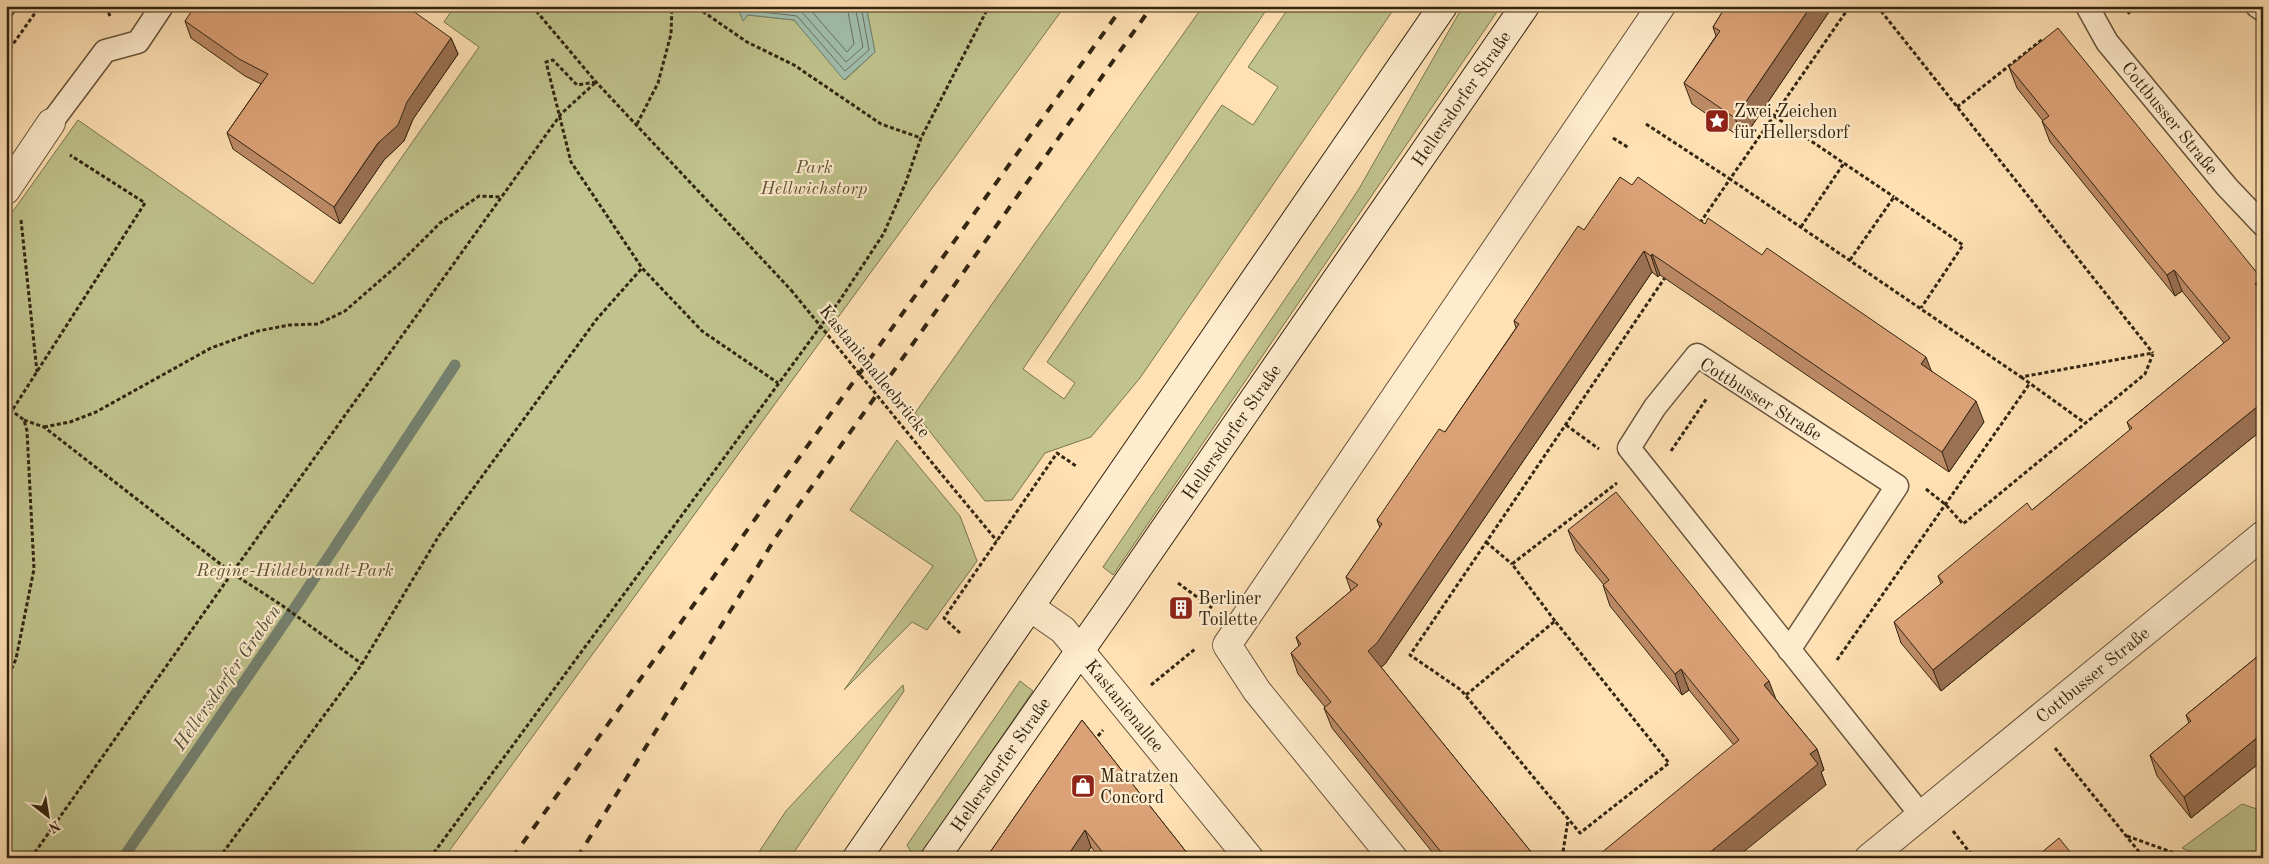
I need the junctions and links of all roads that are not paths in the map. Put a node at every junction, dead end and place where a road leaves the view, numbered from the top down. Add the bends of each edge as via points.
1 (162, 6) edge
2 (1443, 6) edge
3 (1525, 6) edge
4 (1661, 6) edge
5 (2087, 6) edge
6 (2257, 6) edge
7 (2263, 10) edge
8 (47, 130) joint
9 (6, 190) edge
10 (2262, 224) edge
11 (2263, 535) edge
12 (1030, 607) junction
13 (1079, 650) junction
14 (1789, 650) junction
15 (1921, 815) junction
16 (857, 858) edge
17 (935, 858) edge
18 (1249, 858) edge
19 (1393, 858) edge
20 (1869, 858) edge

1 - 8 lane via 138,42 105,51
2 - 12 main road
3 - 13 main road, Hellersdorfer Straße
4 - 19 main road via 1227,644 1257,692
5 - 10 lane, Cottbusser Straße via 2107,42 2227,187
6 - 7 lane
8 - 9 main road
11 - 15 main road, Cottbusser Straße
12 - 13 main road, Kastanienallee via 1063,630
12 - 16 main road
13 - 17 main road, Hellersdorfer Straße
13 - 18 main road, Kastanienallee
14 - 14 lane, Cottbusser Straße via 1629,448 1655,407 1697,355 1897,486
14 - 15 lane, Cottbusser Straße
15 - 20 main road, Cottbusser Straße

